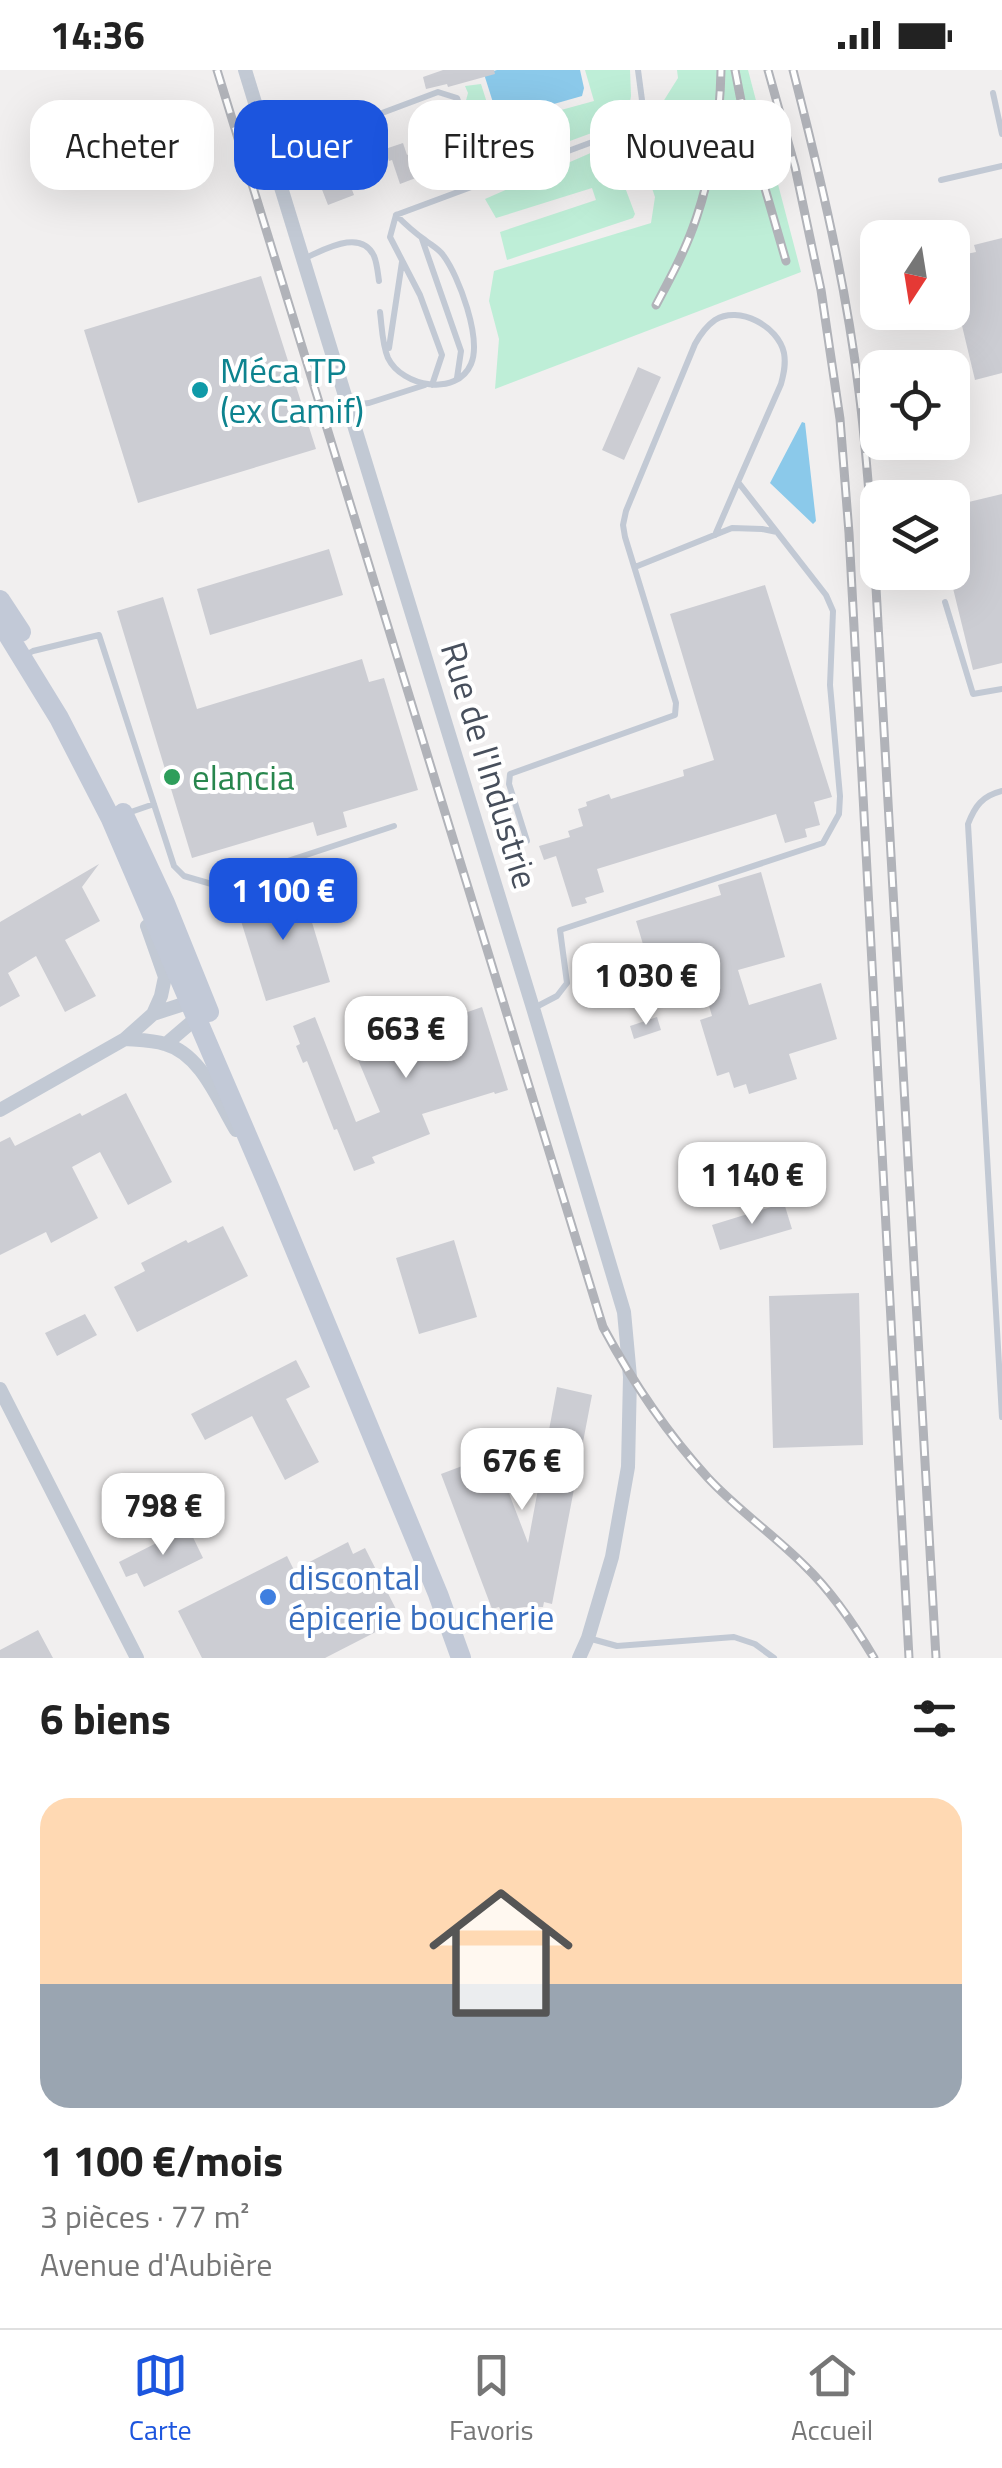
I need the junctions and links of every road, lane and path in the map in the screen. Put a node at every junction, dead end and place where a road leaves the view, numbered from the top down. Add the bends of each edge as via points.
1 (245, 70) edge
2 (638, 70) edge
3 (993, 92) dead end
4 (255, 100) edge
5 (417, 100) edge
6 (458, 100) edge
7 (1002, 134) edge
8 (570, 150) edge
9 (1002, 166) edge
10 (941, 180) dead end
11 (283, 190) edge
12 (462, 190) edge
13 (396, 214) junction
14 (422, 238) junction
15 (304, 258) junction
16 (402, 260) junction
17 (380, 282) dead end
18 (380, 312) dead end
19 (388, 360) junction
20 (457, 378) junction
21 (430, 384) junction
22 (349, 405) junction
23 (738, 482) junction
24 (778, 533) junction
25 (715, 535) junction
26 (635, 567) junction
27 (0, 600) edge
28 (945, 602) dead end
29 (0, 622) edge
30 (28, 654) junction
31 (1002, 689) edge
32 (1002, 791) edge
33 (154, 804) junction
34 (118, 816) junction
35 (394, 826) dead end
36 (527, 842) dead end
37 (533, 1008) junction
38 (198, 1009) junction
39 (153, 1014) junction
40 (125, 1039) junction
41 (166, 1044) junction
42 (0, 1110) edge
43 (270, 1189) junction
44 (0, 1389) edge
45 (1002, 1417) edge
46 (588, 1638) junction
47 (461, 1652) edge
48 (137, 1658) edge
49 (579, 1658) edge
50 (774, 1658) edge

1 - 4 street, Rue de l'Industrie
2 - 8 lane via 642,100 630,128
3 - 7 lane
5 - 6 lane via 438,92
9 - 10 lane
11 - 15 street, Rue de l'Industrie
12 - 13 lane
13 - 14 lane
13 - 16 lane via 390,237
14 - 20 lane via 462,351
14 - 20 lane via 442,253 471,320 472,363
15 - 17 lane via 357,242 374,255
15 - 22 street, Rue de l'Industrie
16 - 19 lane
16 - 21 lane via 442,355
18 - 19 lane
19 - 21 lane via 402,375
20 - 21 lane
21 - 22 lane
22 - 37 street, Rue de l'Industrie
23 - 24 lane
23 - 25 lane
23 - 26 lane via 785,367 777,337 734,315 718,318 694,344 626,511 623,525
24 - 25 lane via 732,528
24 - 37 lane via 833,611 830,686 839,814 823,843 560,930 567,983 558,996
25 - 26 lane
26 - 36 lane via 675,714 510,774
27 - 30 main road
28 - 31 lane via 973,694
29 - 30 main road
30 - 33 lane via 100,635
30 - 34 main road
32 - 45 lane via 976,806 968,824
33 - 34 lane
33 - 35 lane via 174,866 215,885
34 - 38 main road
34 - 39 street via 166,977
37 - 46 street, Rue de l'Industrie via 624,1312 628,1346 628,1467
38 - 39 street
38 - 41 street
38 - 43 main road
39 - 40 street
40 - 41 street
40 - 42 street
41 - 43 street via 202,1072
43 - 47 main road
44 - 48 street
46 - 49 street, Rue de l'Industrie
46 - 50 lane via 617,1646 734,1637

